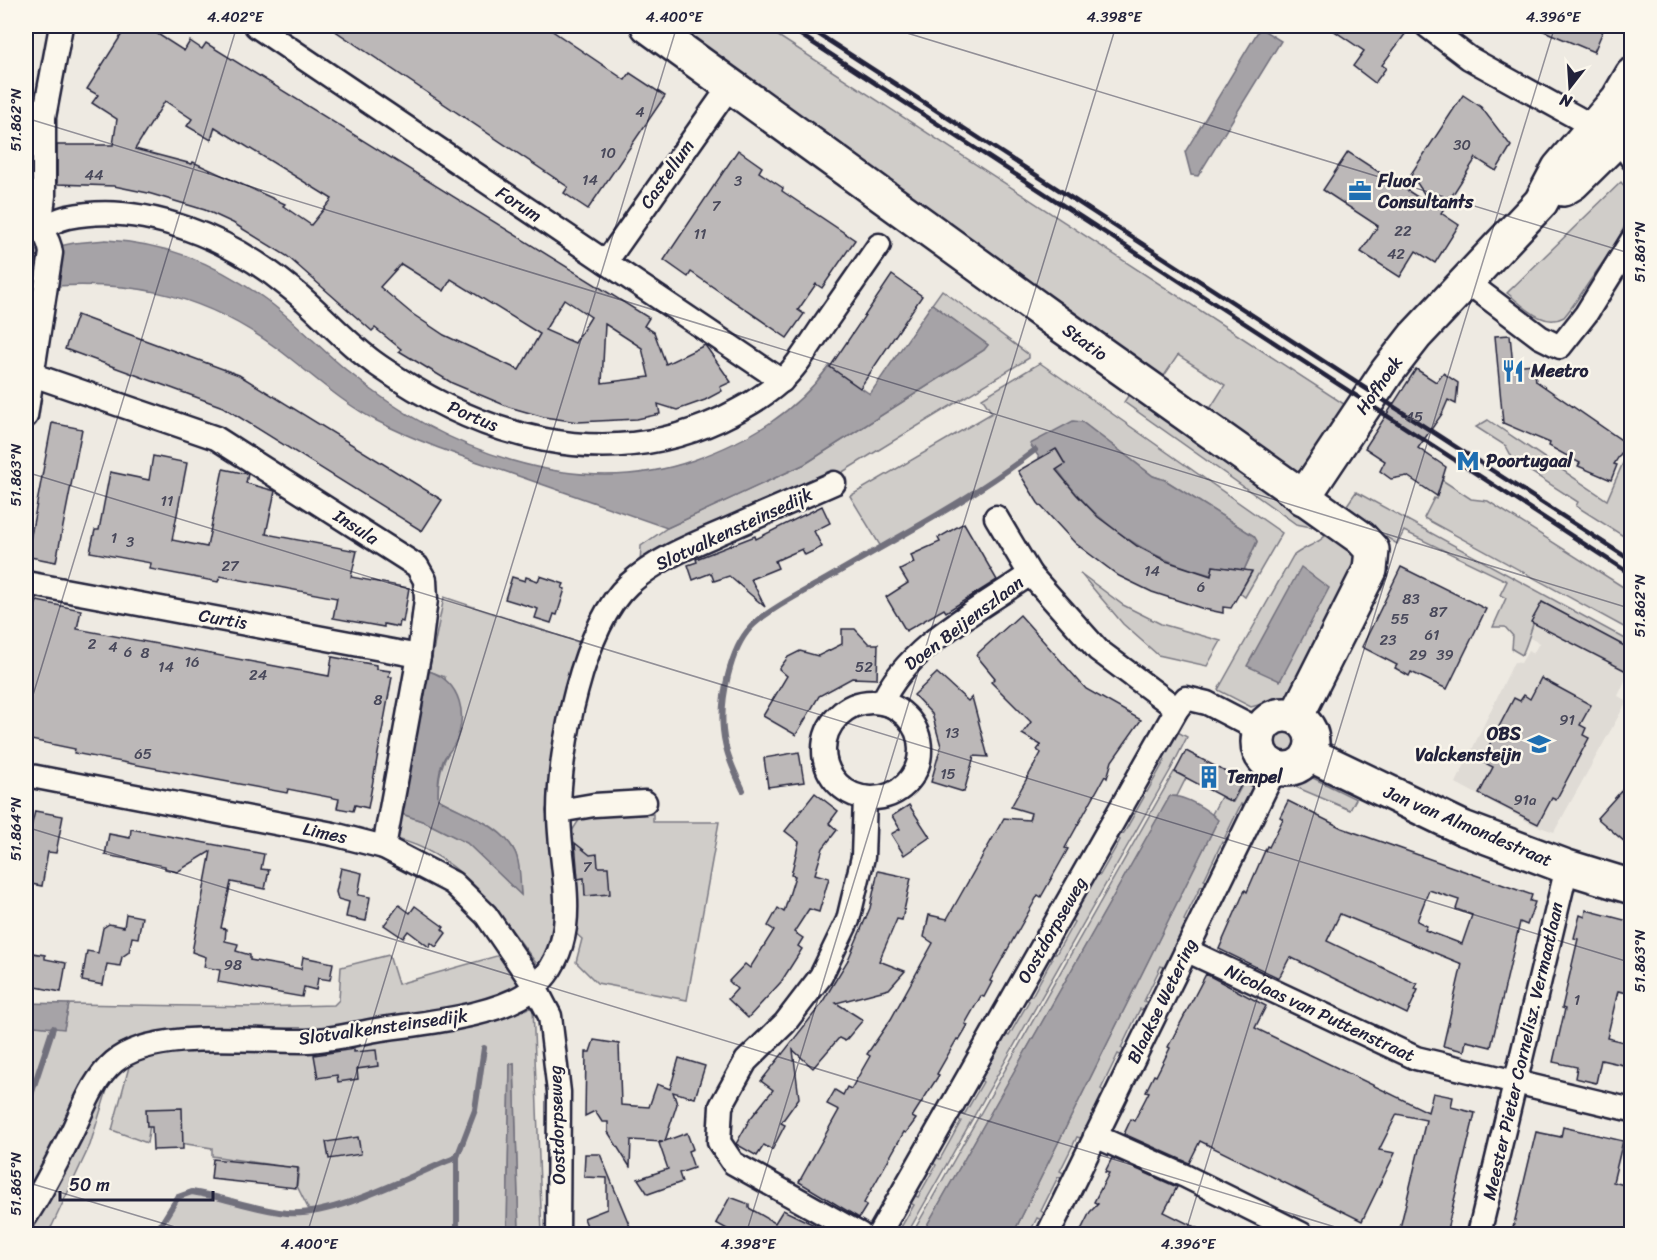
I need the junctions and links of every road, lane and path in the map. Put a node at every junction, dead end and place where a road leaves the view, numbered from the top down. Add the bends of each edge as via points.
1 (61, 26) edge
2 (256, 26) edge
3 (648, 26) edge
4 (1427, 26) edge
5 (1632, 75) edge
6 (730, 86) junction
7 (1618, 138) edge
8 (38, 231) edge
9 (1632, 240) edge
10 (879, 245) dead end
11 (606, 262) junction
12 (1466, 281) junction
13 (33, 375) junction
14 (782, 381) junction
15 (26, 416) edge
16 (834, 483) dead end
17 (1302, 498) junction
18 (996, 517) dead end
19 (1030, 574) junction
20 (26, 583) edge
21 (420, 656) junction
22 (882, 703) junction
23 (1177, 709) junction
24 (1296, 717) junction
25 (1261, 731) junction
26 (1309, 754) junction
27 (1276, 767) junction
28 (26, 775) edge
29 (865, 798) junction
30 (645, 802) dead end
31 (559, 811) junction
32 (384, 847) junction
33 (1567, 867) junction
34 (1632, 887) edge
35 (1186, 950) junction
36 (535, 987) junction
37 (550, 1016) joint
38 (1515, 1083) junction
39 (1632, 1110) edge
40 (1095, 1136) junction
41 (26, 1216) edge
42 (558, 1234) edge
43 (860, 1234) edge
44 (879, 1234) edge
45 (1048, 1234) edge
46 (1302, 1234) edge
47 (1479, 1234) edge

1 - 8 street via 44,117 44,196
2 - 11 street, Forum
3 - 6 street, Statio
4 - 7 street via 1469,58
5 - 7 street, Hofhoek via 1618,99
6 - 11 street, Castellum
6 - 17 street, Statio
7 - 12 street, Hofhoek via 1573,183 1541,202
8 - 13 street via 50,266
8 - 14 street, Portus via 66,217 117,214 165,222 201,234 288,285 377,365 431,398 494,426 553,443 614,447 656,442 696,430 756,402
9 - 12 street via 1592,305 1560,347 1540,337
10 - 14 street, Portus
11 - 14 street, Forum
12 - 17 street, Hofhoek via 1414,336
13 - 15 street
13 - 21 street, Insula via 216,438 417,566 425,580 426,598
16 - 31 street, Slotvalkensteinsedijk via 662,558 626,586 607,613 581,672 566,744
17 - 24 street, Statio via 1361,538 1371,550 1370,570
18 - 19 street, Doen Beijenszlaan
19 - 22 street, Doen Beijenszlaan via 908,662 889,686
19 - 23 street, Doen Beijenszlaan via 1098,650
20 - 21 street, Curtis
21 - 32 street, Insula
22 - 29 street via 909,719 916,730 920,756 910,780 897,792
22 - 29 street via 853,706 841,713 825,737 824,751 833,778 846,790
23 - 25 street via 1186,698 1199,699
23 - 44 street, Oostdorpseweg
24 - 25 street via 1276,717
24 - 26 street via 1309,730
25 - 27 street via 1261,752
26 - 27 street via 1295,767
26 - 33 street, Jan van Almondestraat via 1463,828
27 - 35 street, Blaakse Wetering
28 - 32 street, Limes
29 - 43 street via 863,857 848,920 821,976 785,1023 746,1061 721,1106 718,1142 733,1163
30 - 31 street
31 - 36 street, Slotvalkensteinsedijk via 567,928 558,958
32 - 36 street, Limes via 453,883 486,915
33 - 34 street, Jan van Almondestraat
33 - 38 street, Meester Pieter Cornelisz. Vermaatlaan
35 - 38 street, Nicolaas van Puttenstraat via 1416,1058
35 - 40 street, Blaakse Wetering
36 - 37 street, Limes
36 - 41 street, Slotvalkensteinsedijk via 517,999 472,1015 324,1039 165,1041 130,1051 104,1072 94,1086
37 - 42 street, Oostdorpseweg via 559,1092
38 - 39 street, Nicolaas van Puttenstraat
38 - 47 street, Meester Pieter Cornelisz. Vermaatlaan
40 - 45 street, Blaakse Wetering
40 - 46 street

